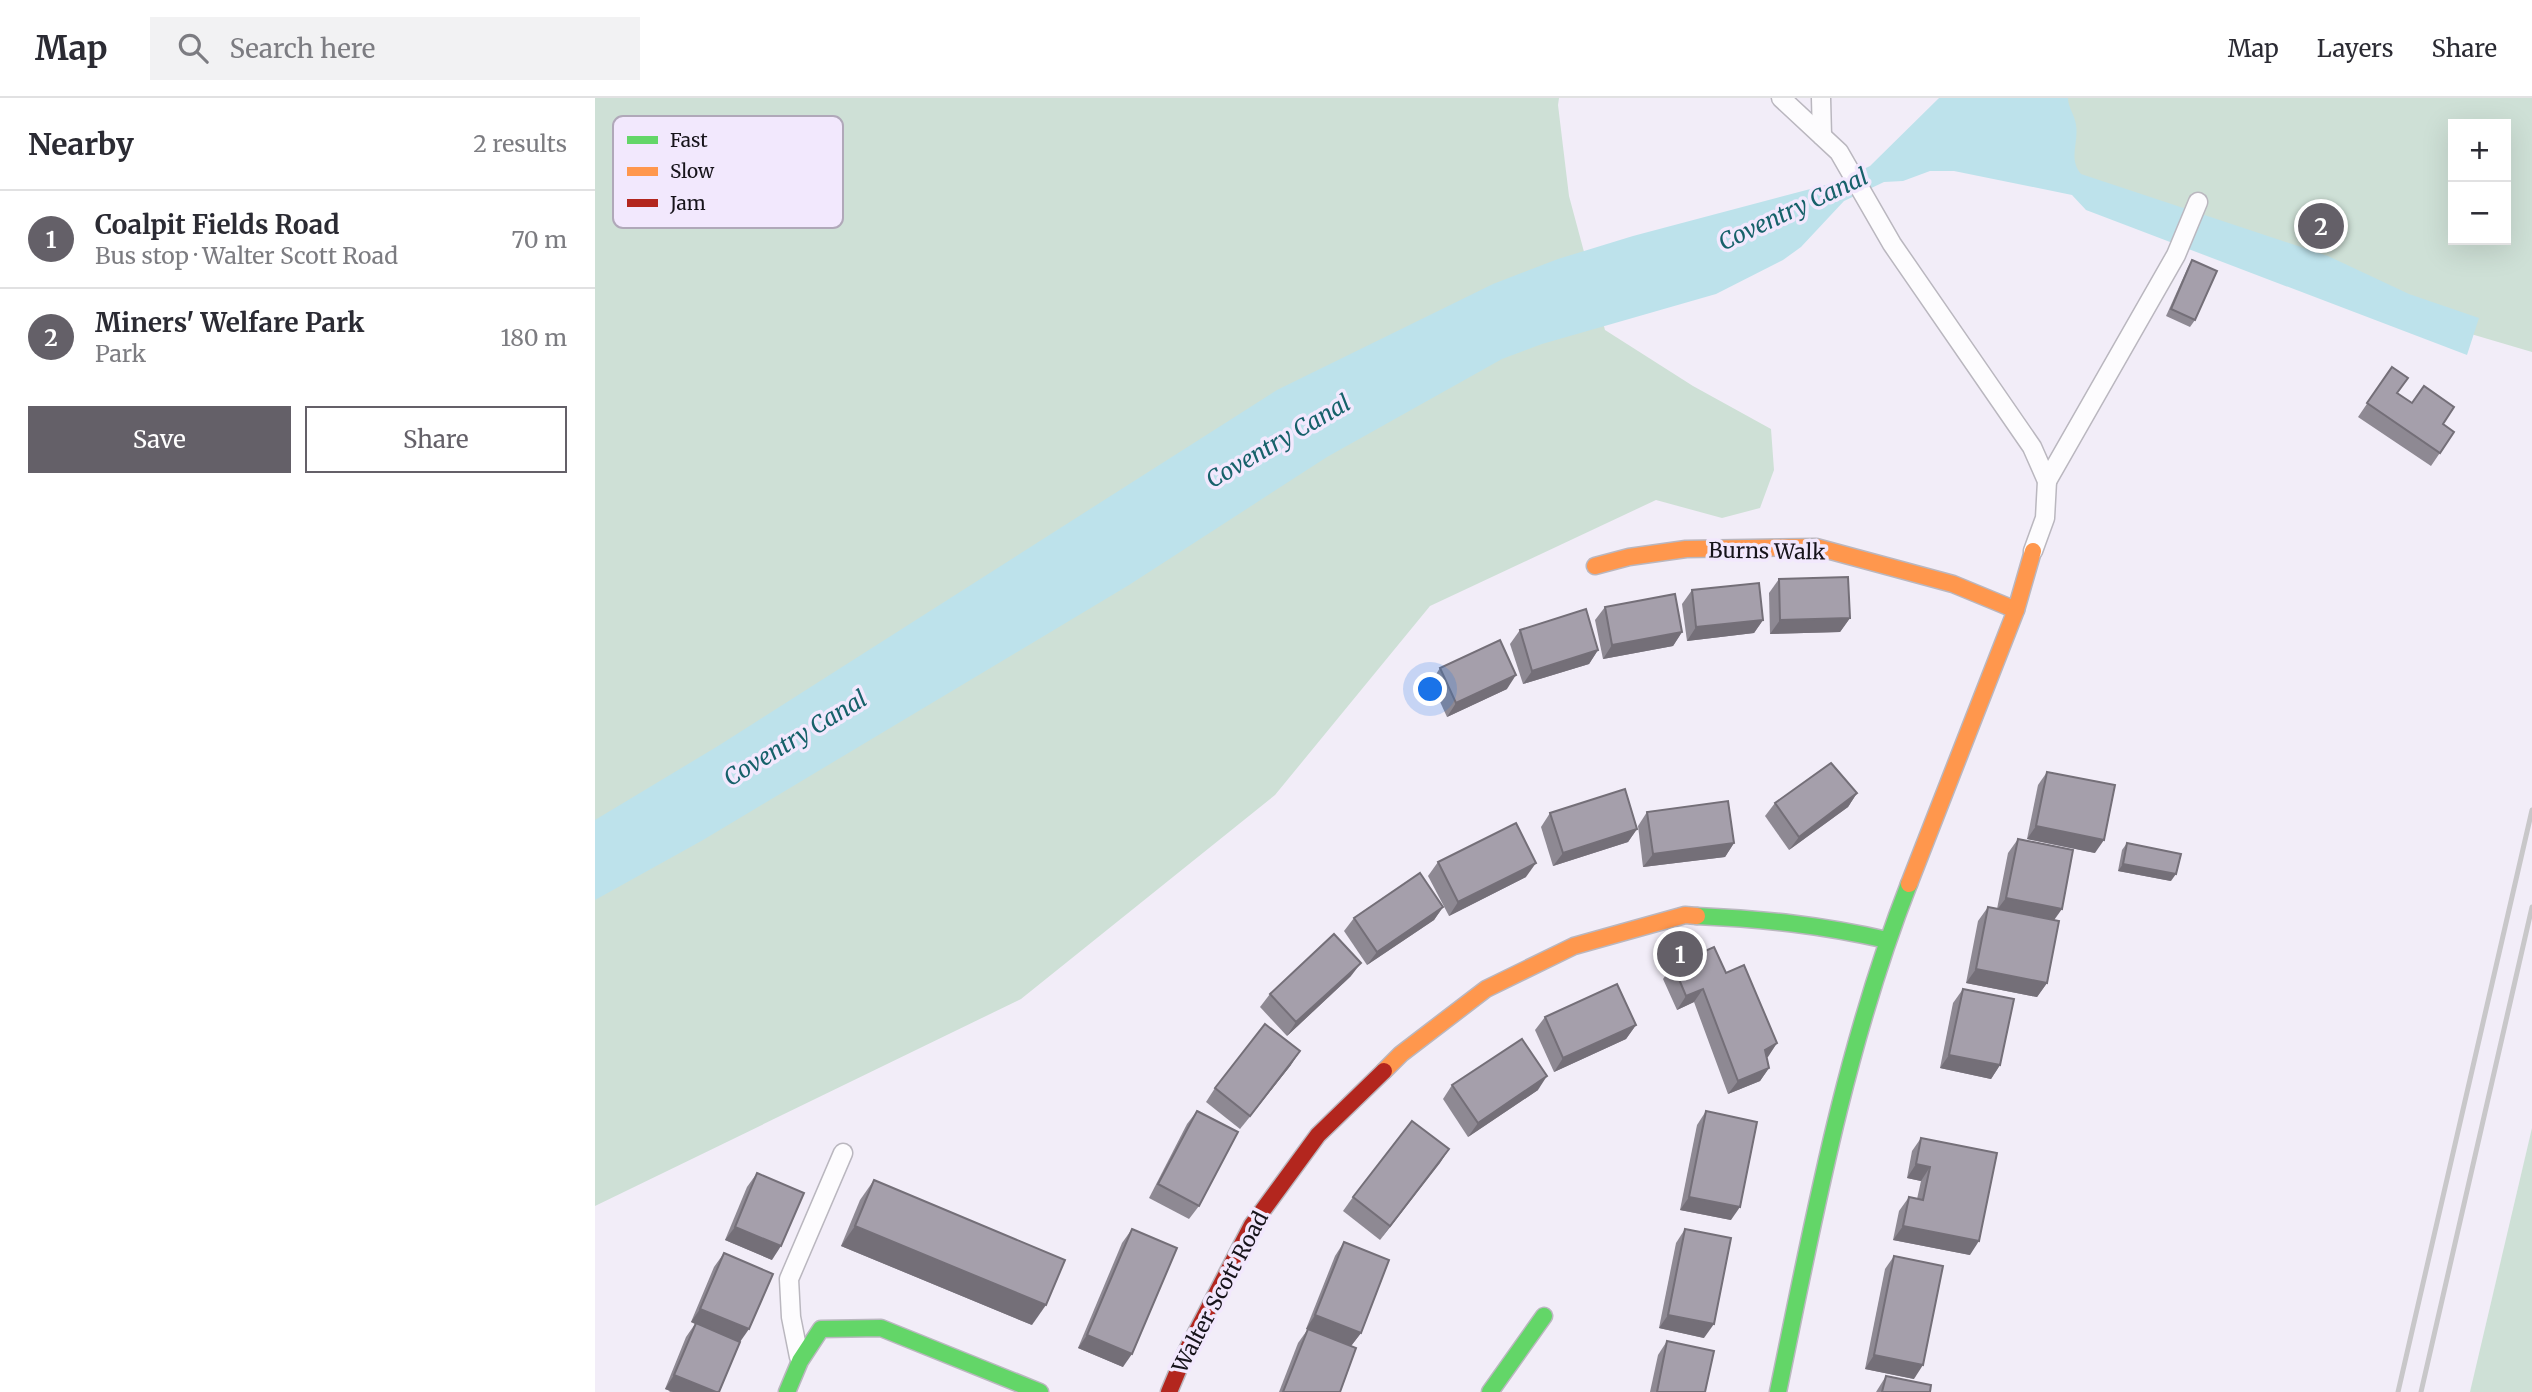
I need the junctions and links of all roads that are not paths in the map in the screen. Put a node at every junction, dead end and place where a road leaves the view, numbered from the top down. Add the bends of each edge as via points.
1 (1781, 98) edge
2 (1821, 98) edge
3 (1822, 136) junction
4 (2198, 202) dead end
5 (2047, 481) junction
6 (2033, 551) joint
7 (1595, 566) dead end
8 (2016, 610) junction
9 (1887, 940) junction
10 (843, 1153) dead end
11 (1544, 1316) dead end
12 (800, 1361) junction
13 (787, 1392) edge
14 (1040, 1392) edge
15 (1169, 1392) edge
16 (1490, 1392) edge
17 (1779, 1392) edge

1 - 3 lane
2 - 3 lane
3 - 5 lane via 1839,152 1892,244 2032,447
4 - 5 lane via 2176,255
5 - 6 lane via 2045,518
6 - 8 street
7 - 8 street, Burns Walk via 1686,549 1816,547 1953,584
8 - 9 street
9 - 15 street, Walter Scott Road via 1770,919 1685,915 1574,946 1486,989 1401,1054 1318,1135 1252,1225
9 - 17 street via 1824,1165
10 - 12 lane via 789,1279
11 - 16 street
12 - 13 street
12 - 14 street via 821,1329 881,1328

